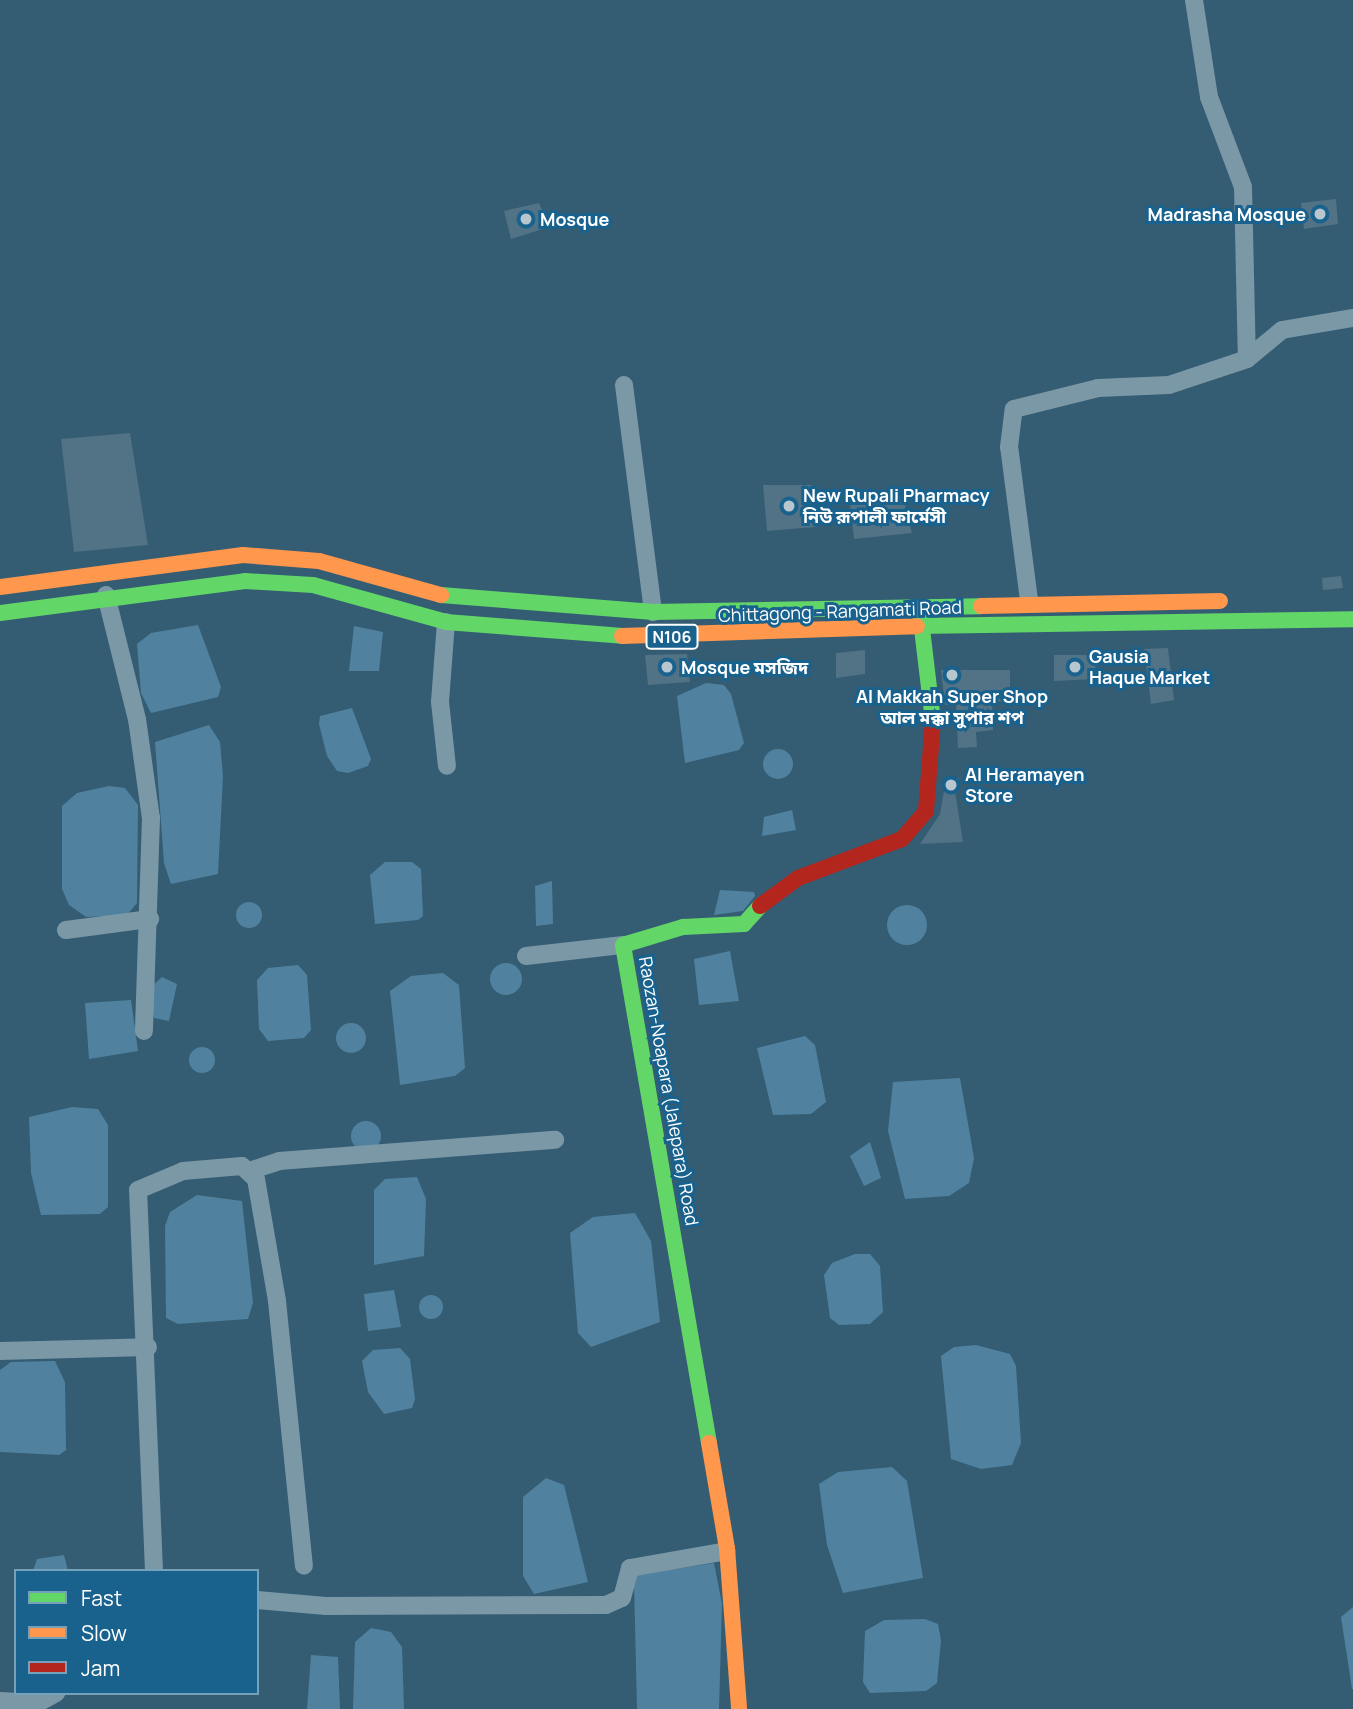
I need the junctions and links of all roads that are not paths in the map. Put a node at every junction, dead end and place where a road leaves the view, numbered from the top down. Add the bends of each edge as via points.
1 (1194, 0) edge
2 (1353, 318) edge
3 (1247, 359) junction
4 (624, 385) dead end
5 (0, 587) edge
6 (106, 595) junction
7 (1029, 600) junction
8 (1233, 600) dead end
9 (919, 602) junction
10 (653, 612) junction
11 (0, 613) edge
12 (1353, 619) edge
13 (446, 622) junction
14 (922, 626) junction
15 (447, 766) dead end
16 (150, 919) junction
17 (66, 930) dead end
18 (623, 946) junction
19 (526, 956) dead end
20 (144, 1031) dead end
21 (555, 1140) dead end
22 (252, 1170) junction
23 (148, 1347) junction
24 (0, 1351) edge
25 (727, 1550) junction
26 (304, 1566) dead end
27 (155, 1569) edge
28 (259, 1600) edge
29 (52, 1695) edge
30 (0, 1701) edge
31 (738, 1709) edge

1 - 3 street via 1209,97 1243,187
2 - 3 street via 1282,330
3 - 7 street via 1169,385 1098,388 1014,409 1009,447
4 - 10 street
5 - 10 main road, Chittagong - Rangamati Road / N106 via 102,569 276,556 391,577 450,597
6 - 11 main road, Chittagong - Rangamati Road / N106
6 - 13 main road, Chittagong - Rangamati Road / N106 via 280,582 382,600
6 - 16 street via 137,719 150,806
7 - 8 main road, Chittagong - Rangamati Road / N106
7 - 9 main road, Chittagong - Rangamati Road / N106
9 - 10 main road, Chittagong - Rangamati Road / N106
9 - 14 main road, Raozan-Noapara (Jalepara) Road
12 - 14 main road, Chittagong - Rangamati Road / N106
13 - 14 main road, Chittagong - Rangamati Road / N106 via 654,638
13 - 15 street via 440,702
14 - 18 main road, Raozan-Noapara (Jalepara) Road via 935,737 933,769 926,811 902,839 798,878 766,899 744,924 683,927
16 - 17 street
16 - 20 street
18 - 19 street
18 - 25 main road, Raozan-Noapara (Jalepara) Road
21 - 22 street via 279,1161
22 - 23 street via 183,1171 138,1190
22 - 26 street via 292,1416
23 - 24 street
23 - 27 street
25 - 28 street via 630,1568 622,1598 606,1605 326,1606
25 - 31 main road, Raozan-Noapara (Jalepara) Road
29 - 30 street via 38,1703

